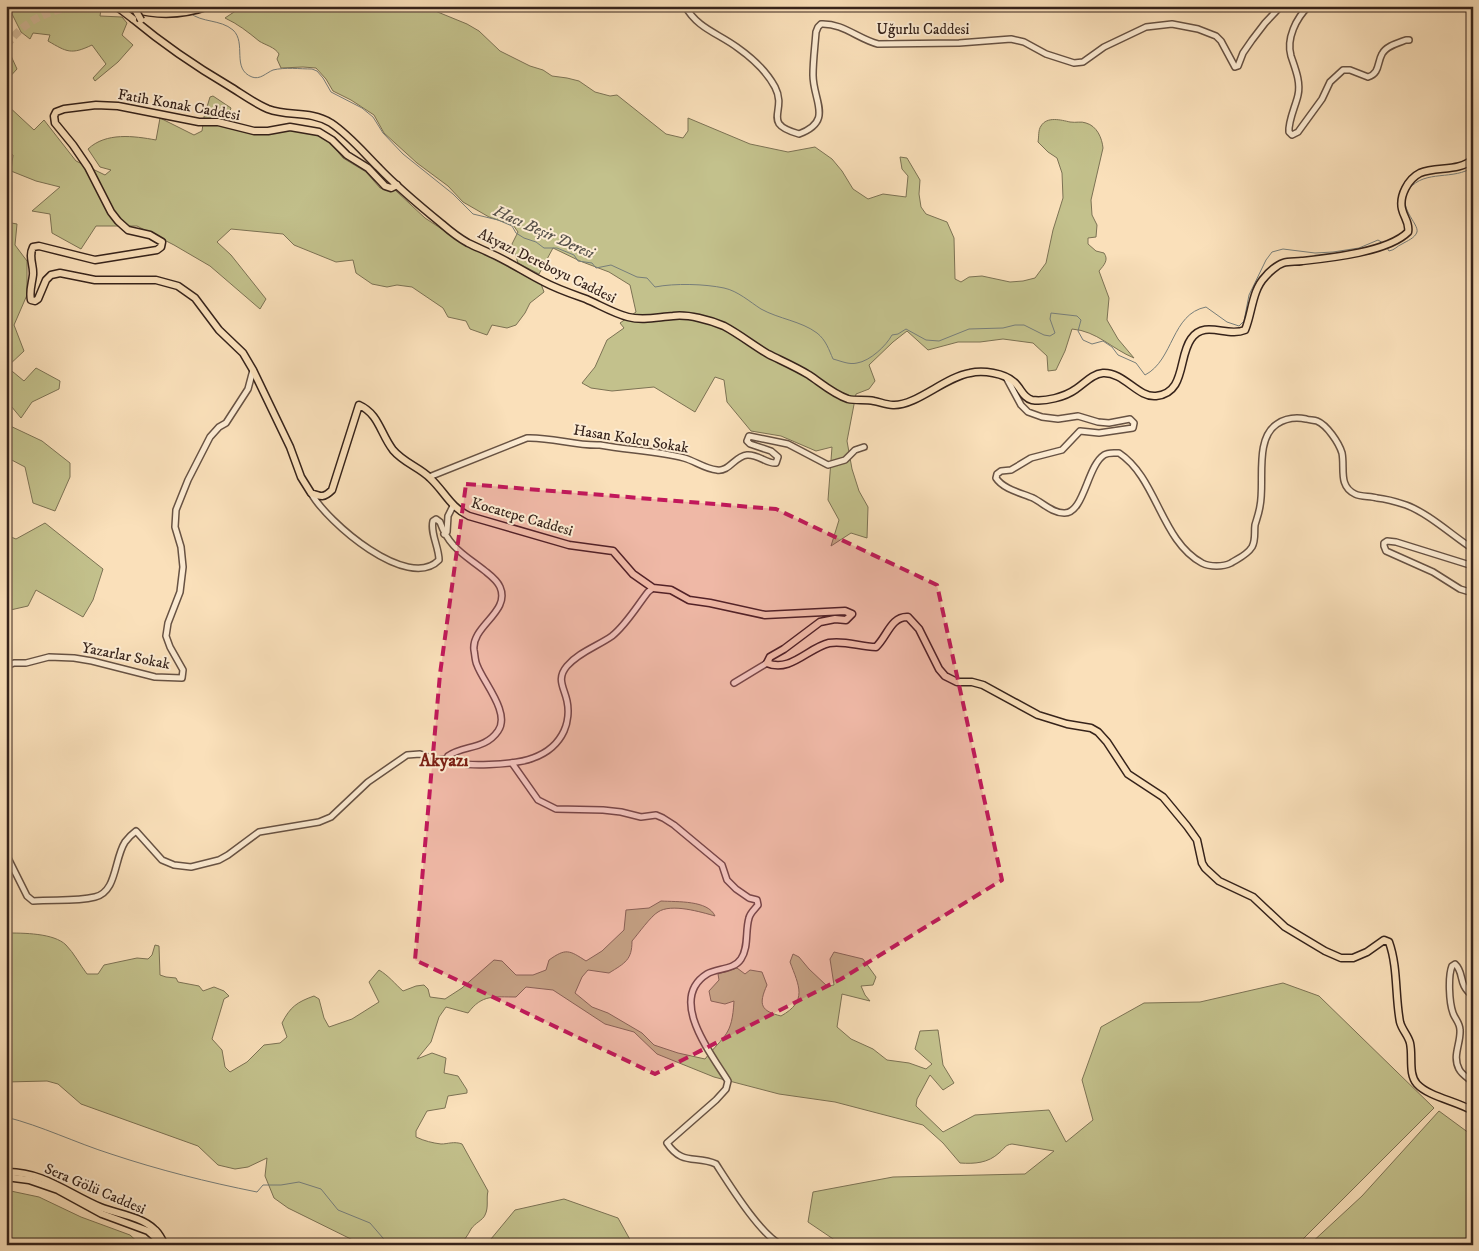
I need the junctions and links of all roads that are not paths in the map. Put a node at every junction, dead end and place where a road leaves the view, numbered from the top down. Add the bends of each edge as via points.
1 (102, 6) edge
2 (116, 6) edge
3 (685, 6) edge
4 (1282, 6) edge
5 (1309, 6) edge
6 (129, 7) edge
7 (209, 7) edge
8 (154, 36) junction
9 (1409, 40) dead end
10 (1473, 159) edge
11 (396, 185) junction
12 (253, 370) junction
13 (1005, 377) junction
14 (864, 447) dead end
15 (429, 477) junction
16 (311, 493) junction
17 (453, 506) junction
18 (444, 534) junction
19 (1473, 549) edge
20 (1473, 566) edge
21 (653, 588) junction
22 (1473, 594) edge
23 (767, 663) junction
24 (6, 666) edge
25 (734, 683) dead end
26 (447, 759) junction
27 (512, 763) junction
28 (6, 854) edge
29 (1473, 996) edge
30 (1473, 1082) edge
31 (1473, 1111) edge
32 (6, 1172) edge
33 (6, 1177) edge
34 (159, 1245) edge
35 (165, 1245) edge
36 (782, 1245) edge

1 - 6 highway
2 - 8 main road, bridge
3 - 4 street, Uğurlu Caddesi via 699,25 739,48 763,70 778,96 777,120 780,126 799,134 813,127 819,119 813,74 816,32 821,24 840,26 878,44 1011,39 1074,63 1083,62 1104,47 1146,27 1172,24 1216,36 1222,41 1235,67 1264,23
5 - 9 street via 1295,22 1289,46 1298,86 1288,128 1292,136 1342,70 1372,76 1387,48
6 - 7 main road via 155,14 175,14
6 - 8 main road, bridge
8 - 11 main road, Akyazı Dereboyu Caddesi via 197,68 265,108 278,113 303,113 324,119 343,131
10 - 13 main road via 1463,165 1420,173 1412,180 1402,201 1408,232 1395,242 1346,255 1283,263 1273,269 1257,288 1245,330 1238,333 1211,328 1192,337 1179,379 1166,393 1147,396 1121,378 1100,373 1066,395 1036,400 1027,398 1014,381
11 - 12 main road, Fatih Konak Caddesi via 391,188 385,186 368,168 319,132 290,127 268,132 254,131 118,106 96,105 56,112 55,122 88,167 118,221 128,230 150,235 162,242 156,250 103,260 39,246 33,248 30,254 33,273 31,300 38,299 51,275 60,273 95,280 166,282 196,298
11 - 13 main road, Akyazı Dereboyu Caddesi via 468,243 546,284 632,319 678,315 724,326 849,399 870,400 890,406 902,404 971,372
12 - 16 main road, Fatih Konak Caddesi
12 - 24 street, Yazarlar Sokak via 248,389 226,423 210,437 176,510 175,527 183,567 180,592 166,636 182,670 182,678 154,677 74,658 49,657
13 - 19 street via 1021,405 1028,412 1042,417 1078,416 1109,423 1130,419 1134,423 1133,428 1099,433 1080,431 1062,450 1031,458 997,474 1000,484 1056,512 1066,514 1073,511 1098,461 1104,455 1119,453 1138,473 1191,556 1204,564 1228,564 1245,555 1255,537 1264,443 1269,431 1287,419 1298,418 1318,421 1336,440 1342,453 1342,471 1347,488 1356,494 1418,510
14 - 15 street, Hasan Kolcu Sokak via 855,450 845,460 828,465 788,444 749,436 747,441 750,444 771,451 778,457 776,462 762,457 741,456 718,470 685,458 537,437 527,438
15 - 16 main road, Kocatepe Caddesi via 402,460 374,415 359,405 332,490 322,497
15 - 17 main road, Kocatepe Caddesi
16 - 18 street, Fatih Konak Caddesi via 340,528 401,566 422,569 434,566 440,560 433,521 440,522
17 - 18 street
17 - 21 main road, Kocatepe Caddesi via 469,516 560,543 613,551 633,574
18 - 26 street via 450,544 493,578 502,597 501,604 476,637 474,646 477,666 494,696 501,724 498,732 487,741 452,753
20 - 22 street via 1396,542 1384,544 1386,550 1393,554
21 - 23 main road via 671,590 689,600 765,615 845,610 852,614 846,620 820,622 770,657
21 - 27 street via 617,631 576,658 564,671 560,680 568,717 558,741 547,752
23 - 25 street
23 - 31 main road via 786,664 802,658 817,646 830,643 876,647 896,619 908,617 919,629 945,676 957,682 983,685 1038,715 1098,732 1128,774 1163,797 1187,826 1197,840 1202,863 1219,881 1253,898 1291,932 1341,958 1353,958 1384,940 1390,942 1394,954 1400,1025 1410,1043 1413,1078 1428,1092
26 - 27 street via 465,764
26 - 28 street via 407,755 368,782 330,818 259,832 219,860 191,867 162,860 136,831 125,842 110,886 104,894 96,897 32,901
27 - 36 street via 538,800 556,810 603,810 663,818 722,865 727,880 736,889 757,900 758,906 749,916 741,960 734,966 709,972 701,978 690,1000 699,1033 728,1081 726,1089 667,1143 673,1152 685,1158 716,1164 767,1234
29 - 30 street via 1466,991 1455,964 1450,972 1453,1013 1460,1025 1458,1068
32 - 35 main road, Sera Gölü Caddesi via 51,1181 102,1208 146,1223 155,1229
33 - 34 main road, Sera Gölü Caddesi via 45,1184 102,1214 148,1231

